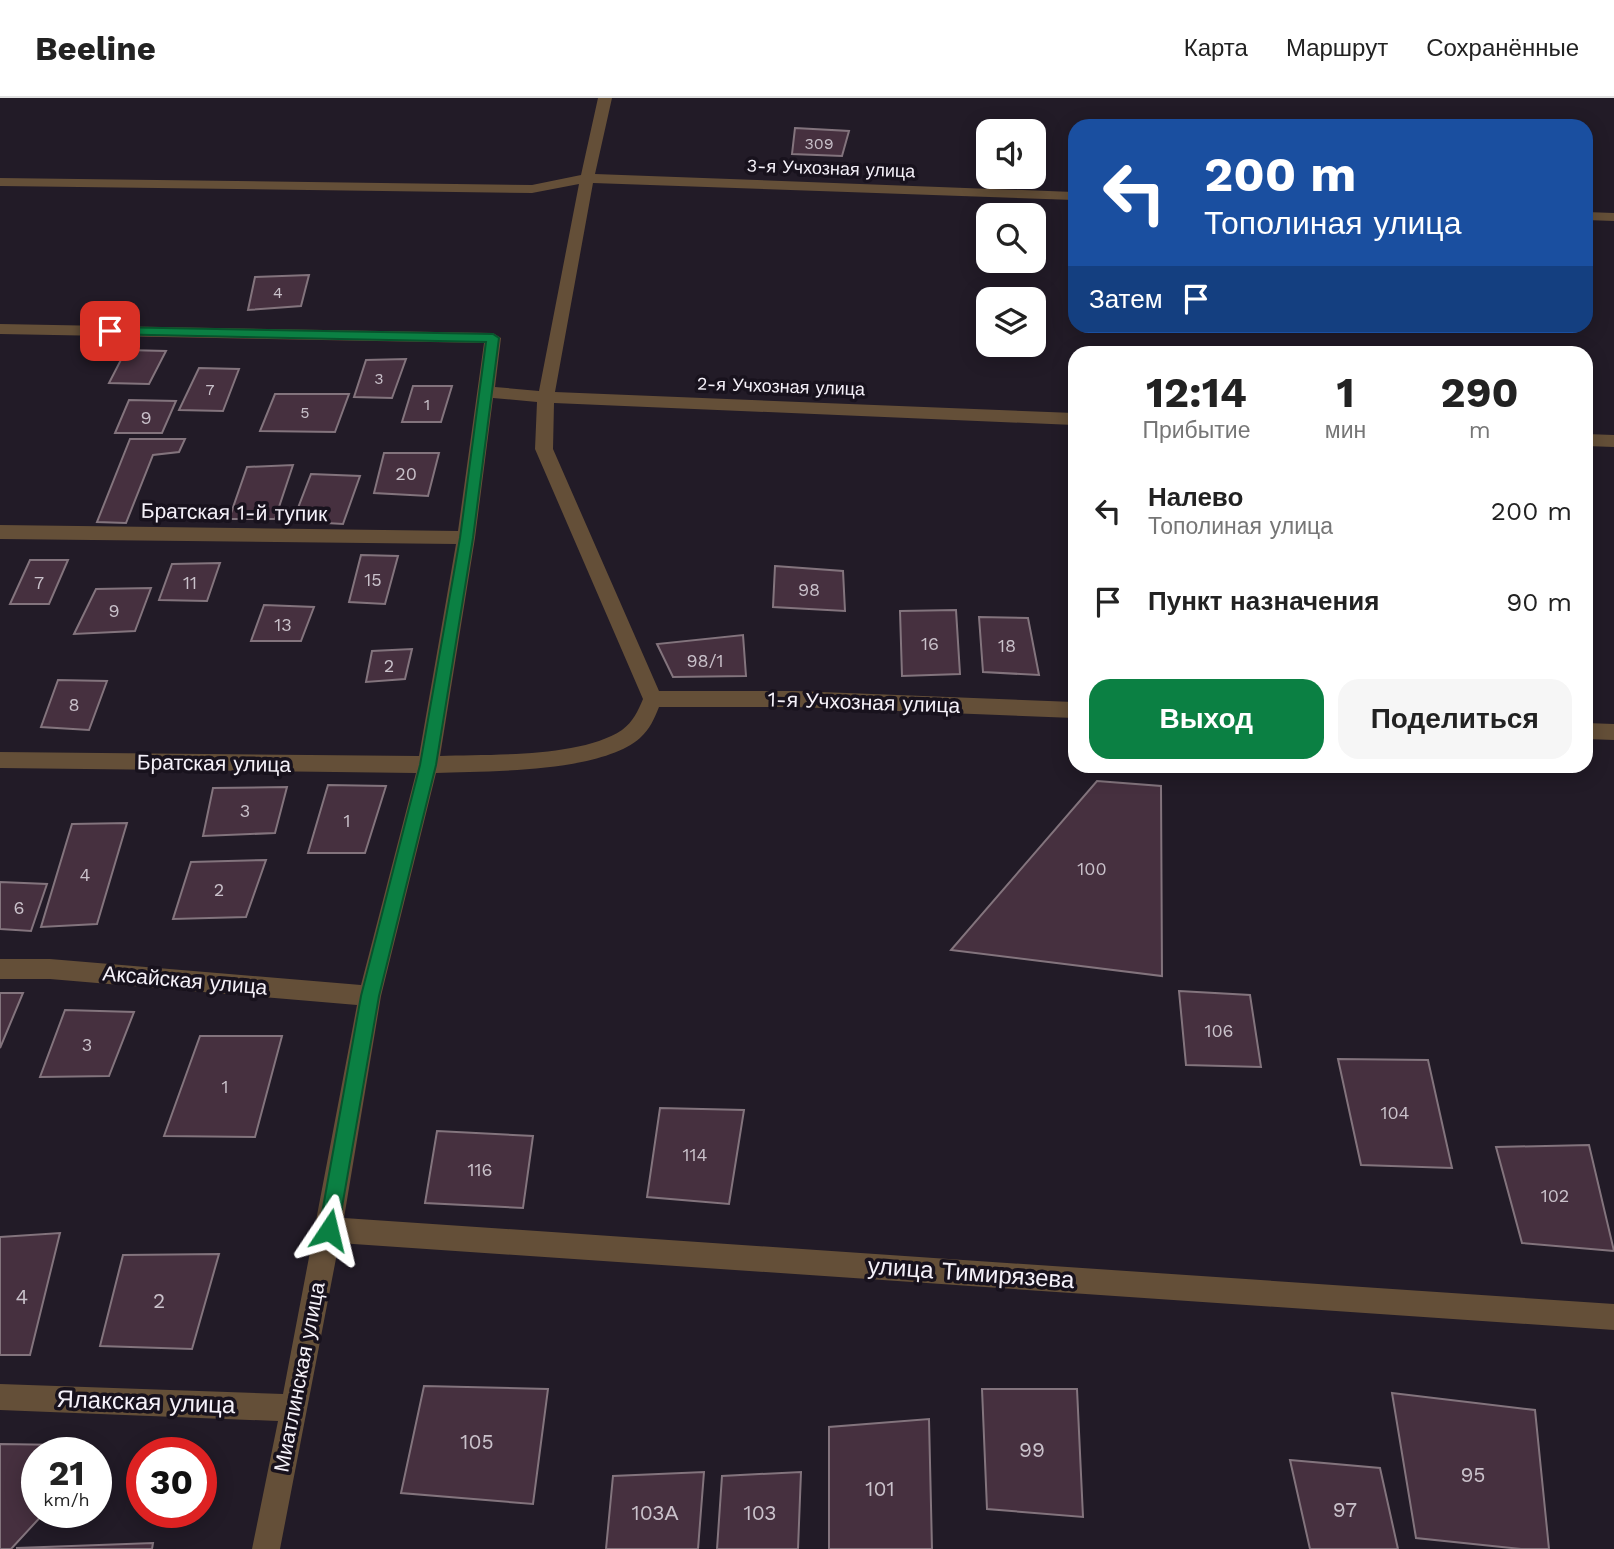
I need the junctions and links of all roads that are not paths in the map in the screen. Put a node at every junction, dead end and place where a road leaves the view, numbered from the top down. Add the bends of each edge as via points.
1 (605, 98) edge
2 (587, 178) junction
3 (0, 182) edge
4 (1068, 196) edge
5 (1593, 216) edge
6 (1614, 217) edge
7 (0, 329) edge
8 (486, 392) junction
9 (546, 397) junction
10 (1068, 419) edge
11 (1593, 440) edge
12 (1614, 441) edge
13 (0, 532) edge
14 (466, 538) junction
15 (653, 699) junction
16 (1068, 710) edge
17 (1593, 731) edge
18 (1614, 732) edge
19 (0, 760) edge
20 (428, 765) junction
21 (0, 969) edge
22 (370, 996) junction
23 (329, 1230) junction
24 (1614, 1317) edge
25 (0, 1397) edge
26 (293, 1408) junction
27 (266, 1549) edge

1 - 2 street
2 - 3 street, 3-я Учхозная улица via 532,189
2 - 4 street, 3-я Учхозная улица
2 - 9 street
5 - 6 street
7 - 8 street, Миатлинская улица via 493,338
8 - 9 street, 2-я Учхозная улица
8 - 14 street, Миатлинская улица
9 - 10 street, 2-я Учхозная улица
9 - 15 street via 544,449
11 - 12 street
13 - 14 street, Братская 1-й тупик
14 - 20 street, Миатлинская улица
15 - 16 street, 1-я Учхозная улица via 796,699
15 - 20 street, Братская улица via 643,722 616,743 557,759
17 - 18 street
19 - 20 street, Братская улица
20 - 22 street, Миатлинская улица
21 - 22 street, Аксайская улица via 50,969
22 - 23 street, Миатлинская улица
23 - 24 street, улица Тимирязева
23 - 26 street, Миатлинская улица
25 - 26 street, Ялакская улица
26 - 27 street, Миатлинская улица

